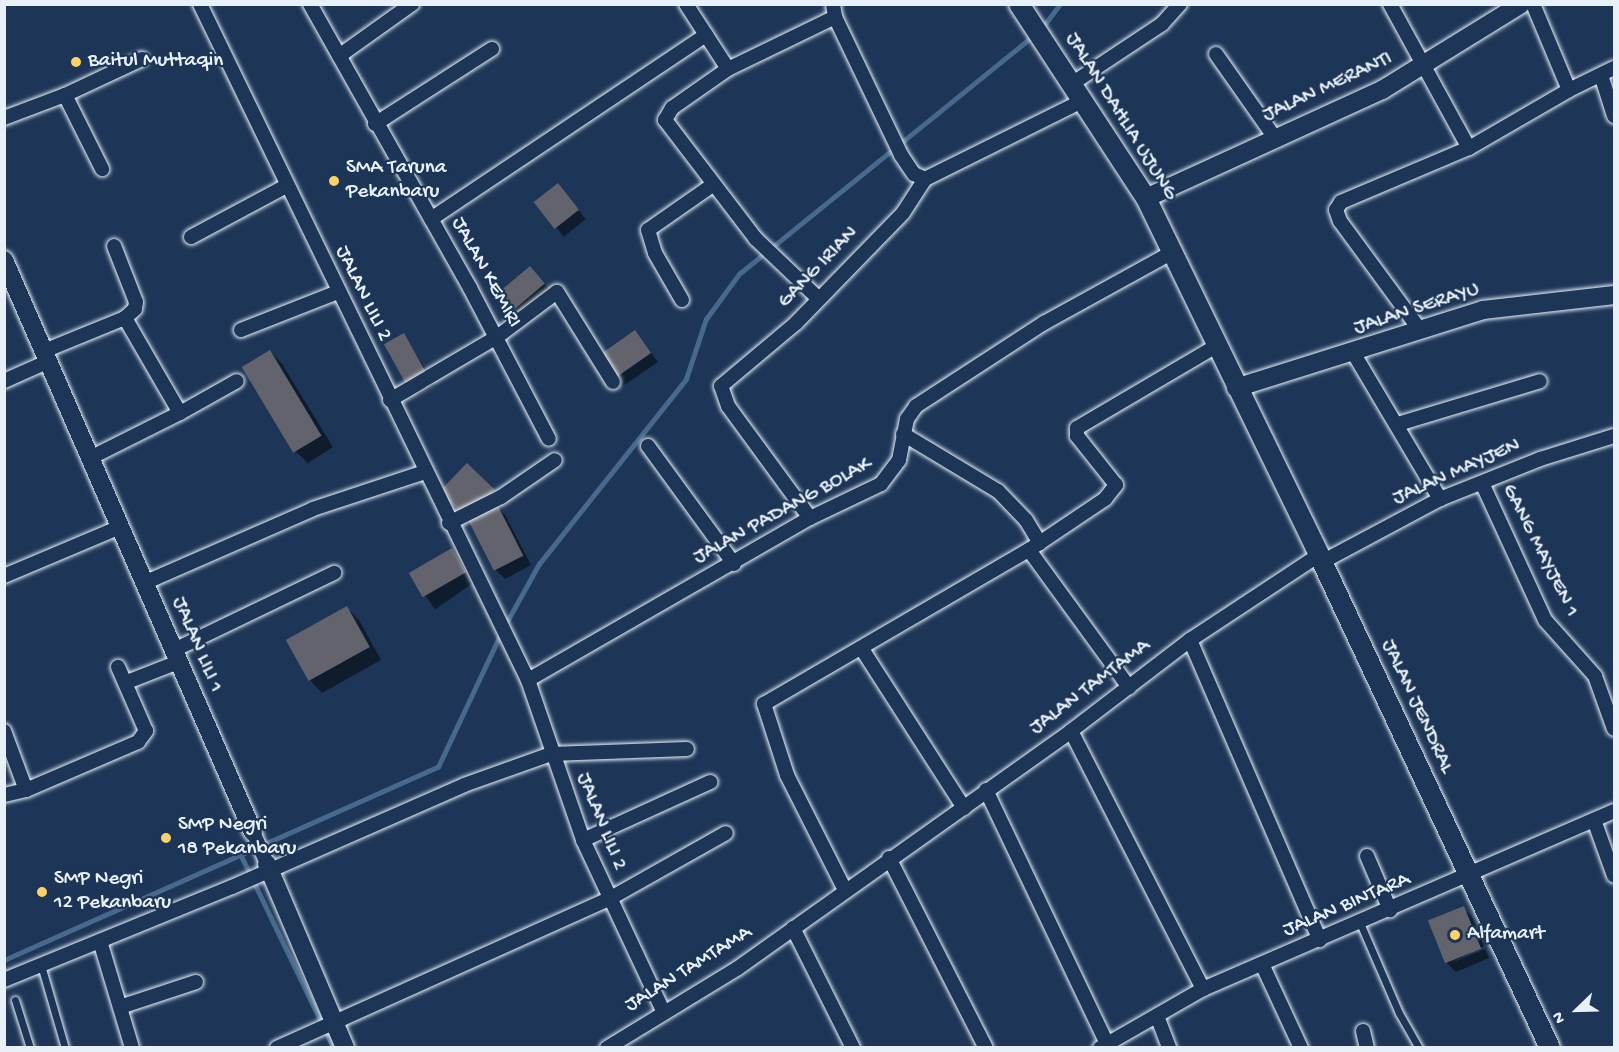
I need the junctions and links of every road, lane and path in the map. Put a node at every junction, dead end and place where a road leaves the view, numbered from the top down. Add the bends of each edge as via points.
1 (200, 4) edge
2 (310, 4) edge
3 (412, 4) edge
4 (686, 4) edge
5 (1019, 4) edge
6 (1180, 4) edge
7 (1390, 4) edge
8 (1521, 4) edge
9 (1533, 4) edge
10 (834, 11) edge
11 (706, 34) junction
12 (492, 49) dead end
13 (1216, 54) dead end
14 (339, 56) junction
15 (142, 59) dead end
16 (1427, 66) junction
17 (1614, 68) edge
18 (728, 69) junction
19 (1601, 75) junction
20 (1073, 83) junction
21 (1569, 90) junction
22 (65, 95) junction
23 (1082, 101) junction
24 (1614, 116) edge
25 (4, 118) edge
26 (375, 124) junction
27 (1275, 138) junction
28 (1469, 148) junction
29 (102, 169) dead end
30 (925, 178) junction
31 (714, 184) junction
32 (286, 186) junction
33 (1146, 198) junction
34 (431, 219) junction
35 (191, 237) dead end
36 (114, 246) dead end
37 (1171, 253) junction
38 (4, 260) edge
39 (338, 292) junction
40 (818, 298) junction
41 (1613, 299) edge
42 (682, 300) dead end
43 (125, 318) junction
44 (241, 330) dead end
45 (1420, 330) junction
46 (497, 337) junction
47 (1218, 345) junction
48 (1354, 354) junction
49 (46, 356) junction
50 (4, 381) edge
51 (237, 381) dead end
52 (1540, 381) dead end
53 (613, 382) dead end
54 (1236, 388) junction
55 (390, 400) junction
56 (180, 413) junction
57 (1398, 424) junction
58 (903, 434) junction
59 (1614, 436) edge
60 (549, 439) dead end
61 (648, 446) dead end
62 (90, 458) junction
63 (555, 460) dead end
64 (425, 472) junction
65 (1482, 483) junction
66 (1440, 500) junction
67 (810, 518) junction
68 (449, 523) junction
69 (120, 527) junction
70 (1035, 546) junction
71 (1320, 558) junction
72 (734, 564) junction
73 (334, 573) dead end
74 (4, 576) edge
75 (144, 583) junction
76 (1190, 640) junction
77 (862, 649) junction
78 (176, 656) junction
79 (118, 667) dead end
80 (528, 680) junction
81 (127, 682) junction
82 (1129, 687) junction
83 (1614, 729) edge
84 (4, 731) edge
85 (1071, 731) junction
86 (687, 749) dead end
87 (551, 754) junction
88 (710, 782) dead end
89 (26, 790) junction
90 (986, 790) junction
91 (4, 795) edge
92 (964, 808) junction
93 (1614, 811) edge
94 (1594, 820) junction
95 (253, 832) joint
96 (726, 833) dead end
97 (583, 840) junction
98 (1368, 856) dead end
99 (889, 858) junction
100 (265, 870) junction
101 (1469, 876) junction
102 (1614, 876) edge
103 (845, 890) junction
104 (609, 899) junction
105 (1390, 910) junction
106 (1360, 923) junction
107 (793, 927) junction
108 (1320, 940) junction
109 (100, 941) junction
110 (1262, 964) junction
111 (41, 965) junction
112 (4, 980) edge
113 (196, 982) dead end
114 (1203, 989) junction
115 (15, 1000) dead end
116 (120, 1007) junction
117 (663, 1011) junction
118 (1157, 1016) junction
119 (334, 1021) junction
120 (1363, 1031) dead end
121 (1103, 1046) edge
122 (30, 1047) edge
123 (65, 1047) edge
124 (132, 1047) edge
125 (277, 1047) edge
126 (345, 1047) edge
127 (608, 1047) edge
128 (853, 1047) edge
129 (986, 1047) edge
130 (1169, 1047) edge
131 (1301, 1047) edge
132 (1367, 1047) edge
133 (1419, 1047) edge
134 (1550, 1047) edge

1 - 32 street, JALAN LILI 2
2 - 14 street, JALAN KEMIRI
3 - 14 street
4 - 11 street
5 - 20 main road, JALAN DAHLIA UJUNG
6 - 20 street via 1162,24
7 - 16 street
8 - 16 street, JALAN MERANTI via 1483,25
9 - 21 street
10 - 18 street
10 - 30 street via 901,155 914,174
11 - 18 street
11 - 34 street
12 - 26 street
13 - 27 street
14 - 26 street, JALAN KEMIRI
15 - 22 street
16 - 27 street, JALAN MERANTI
16 - 28 street
17 - 19 street
18 - 31 street via 672,108 664,120
19 - 21 street
19 - 24 street
20 - 23 main road, JALAN DAHLIA UJUNG
21 - 28 street
22 - 25 street
22 - 29 street
23 - 30 street
23 - 33 main road, JALAN DAHLIA UJUNG
26 - 34 street, JALAN KEMIRI
27 - 33 street, JALAN MERANTI
28 - 45 street via 1341,202 1336,210 1340,221
30 - 40 street, GANG IRIAN via 903,213
31 - 40 street via 756,239
31 - 42 street via 648,230 649,242
32 - 35 street
32 - 39 street, JALAN LILI 2
33 - 37 main road, JALAN DAHLIA UJUNG
34 - 46 street, JALAN KEMIRI
36 - 43 street via 136,302 135,309
37 - 47 main road, JALAN DAHLIA UJUNG
37 - 58 street, JALAN PADANG BOLAK via 1044,323 916,406
38 - 49 street, JALAN LILI 1
39 - 44 street
39 - 55 street, JALAN LILI 2
40 - 67 street, GANG IRIAN via 796,323 721,388 728,406
41 - 45 street, JALAN SERAYU via 1483,310
43 - 49 street
43 - 56 street
45 - 48 street, JALAN SERAYU
46 - 53 street via 557,292
46 - 55 street
46 - 60 street, JALAN KEMIRI
47 - 54 main road, JALAN DAHLIA UJUNG
47 - 70 street via 1077,428 1077,436 1113,479 1114,490
48 - 54 street, JALAN SERAYU
48 - 57 street
49 - 50 street
49 - 62 street, JALAN LILI 1
51 - 56 street
52 - 57 street
54 - 71 main road, JALAN JENDRAL
55 - 64 street, JALAN LILI 2
56 - 62 street
57 - 66 street
58 - 67 street, JALAN PADANG BOLAK via 899,460 888,477 870,491
58 - 70 street via 998,491 1026,520
59 - 65 street, JALAN MAYJEN via 1540,459
61 - 72 street
62 - 69 street, JALAN LILI 1
63 - 68 street via 501,497
64 - 68 street, JALAN LILI 2
64 - 75 street via 313,509
65 - 66 street, JALAN MAYJEN
65 - 83 street, GANG MAYJEN 1 via 1545,620 1594,676
66 - 71 street, JALAN MAYJEN
67 - 72 street, JALAN PADANG BOLAK
68 - 80 street, JALAN LILI 2
69 - 74 street
69 - 75 street, JALAN LILI 1
70 - 77 street
70 - 82 street
71 - 76 street, JALAN TAMTAMA
71 - 101 main road, JALAN JENDRAL
72 - 80 street, JALAN PADANG BOLAK
73 - 78 street
75 - 78 street, JALAN LILI 1
76 - 82 street, JALAN TAMTAMA
76 - 108 street
77 - 92 street
77 - 103 street via 764,705 787,775
78 - 81 street
78 - 95 street, JALAN LILI 1
79 - 81 street
80 - 87 street, JALAN LILI 2
81 - 89 street via 146,731 138,742
82 - 85 street, JALAN TAMTAMA
84 - 89 street
85 - 90 street, JALAN TAMTAMA
85 - 114 street
86 - 87 street
87 - 97 street, JALAN LILI 2
87 - 100 street via 464,785
88 - 97 street
89 - 91 street
90 - 92 street, JALAN TAMTAMA
90 - 121 street
92 - 99 street, JALAN TAMTAMA
93 - 94 street, JALAN BINTARA
94 - 101 street, JALAN BINTARA
94 - 102 street
95 - 100 street, JALAN LILI 1
96 - 104 street
97 - 104 street, JALAN LILI 2
98 - 105 street
99 - 103 street, JALAN TAMTAMA
99 - 129 street
100 - 109 street
100 - 119 street, JALAN LILI 1
101 - 105 street, JALAN BINTARA
101 - 134 main road, JALAN JENDRAL
103 - 107 street, JALAN TAMTAMA
104 - 117 street, JALAN LILI 2
104 - 119 street
105 - 106 street, JALAN BINTARA
106 - 108 street, JALAN BINTARA
106 - 133 lane
107 - 117 street, JALAN TAMTAMA via 738,968
107 - 128 street
108 - 110 street, JALAN BINTARA
109 - 111 street
109 - 116 street
110 - 114 street, JALAN BINTARA
110 - 131 street
111 - 112 street
111 - 123 lane
113 - 116 street
114 - 118 street, JALAN BINTARA
115 - 122 lane
116 - 124 street
117 - 127 street, JALAN TAMTAMA
118 - 121 street, JALAN BINTARA
118 - 130 street
119 - 125 street
119 - 126 street, JALAN LILI 1
120 - 132 street

